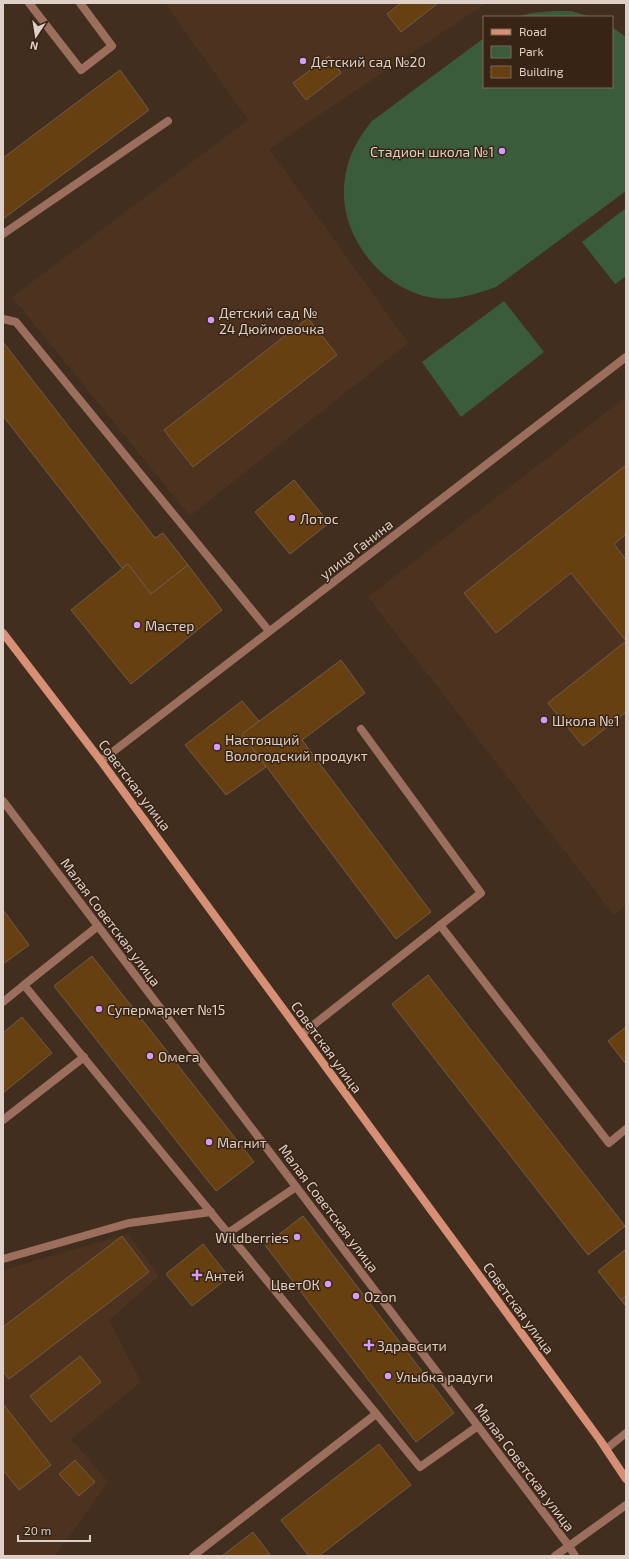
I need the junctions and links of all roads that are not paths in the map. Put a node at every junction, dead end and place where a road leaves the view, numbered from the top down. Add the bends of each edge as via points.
1 (29, 3) edge
2 (80, 3) edge
3 (168, 121) dead end
4 (3, 234) edge
5 (3, 319) edge
6 (626, 357) edge
7 (269, 631) junction
8 (3, 633) edge
9 (361, 728) dead end
10 (101, 761) junction
11 (3, 801) edge
12 (440, 925) junction
13 (98, 926) junction
14 (24, 985) junction
15 (3, 1002) edge
16 (302, 1034) junction
17 (84, 1057) junction
18 (3, 1120) edge
19 (626, 1129) edge
20 (296, 1186) junction
21 (211, 1212) junction
22 (228, 1233) junction
23 (3, 1260) edge
24 (376, 1414) junction
25 (478, 1426) junction
26 (626, 1433) edge
27 (606, 1448) junction
28 (626, 1479) edge
29 (626, 1505) edge
30 (569, 1546) junction
31 (193, 1556) edge
32 (555, 1556) edge
33 (575, 1556) edge

1 - 2 street via 81,70 112,46
3 - 4 street
5 - 7 street via 16,322
6 - 7 street, улица Ганина
7 - 10 street, улица Ганина
8 - 10 main road, Советская улица
9 - 12 street via 481,893
10 - 16 main road, Советская улица
11 - 13 street, Малая Советская улица
12 - 16 street
12 - 19 street via 609,1143
13 - 14 street
13 - 20 street, Малая Советская улица
14 - 15 street
14 - 17 street
16 - 27 main road, Советская улица
17 - 18 street
17 - 21 street
20 - 22 street
20 - 25 street, Малая Советская улица
21 - 22 street
21 - 23 street via 129,1224
22 - 24 street
24 - 25 street via 420,1467
24 - 31 street
25 - 30 street, Малая Советская улица
26 - 27 street
27 - 28 main road, Советская улица
29 - 30 street
30 - 32 street
30 - 33 street, Малая Советская улица

